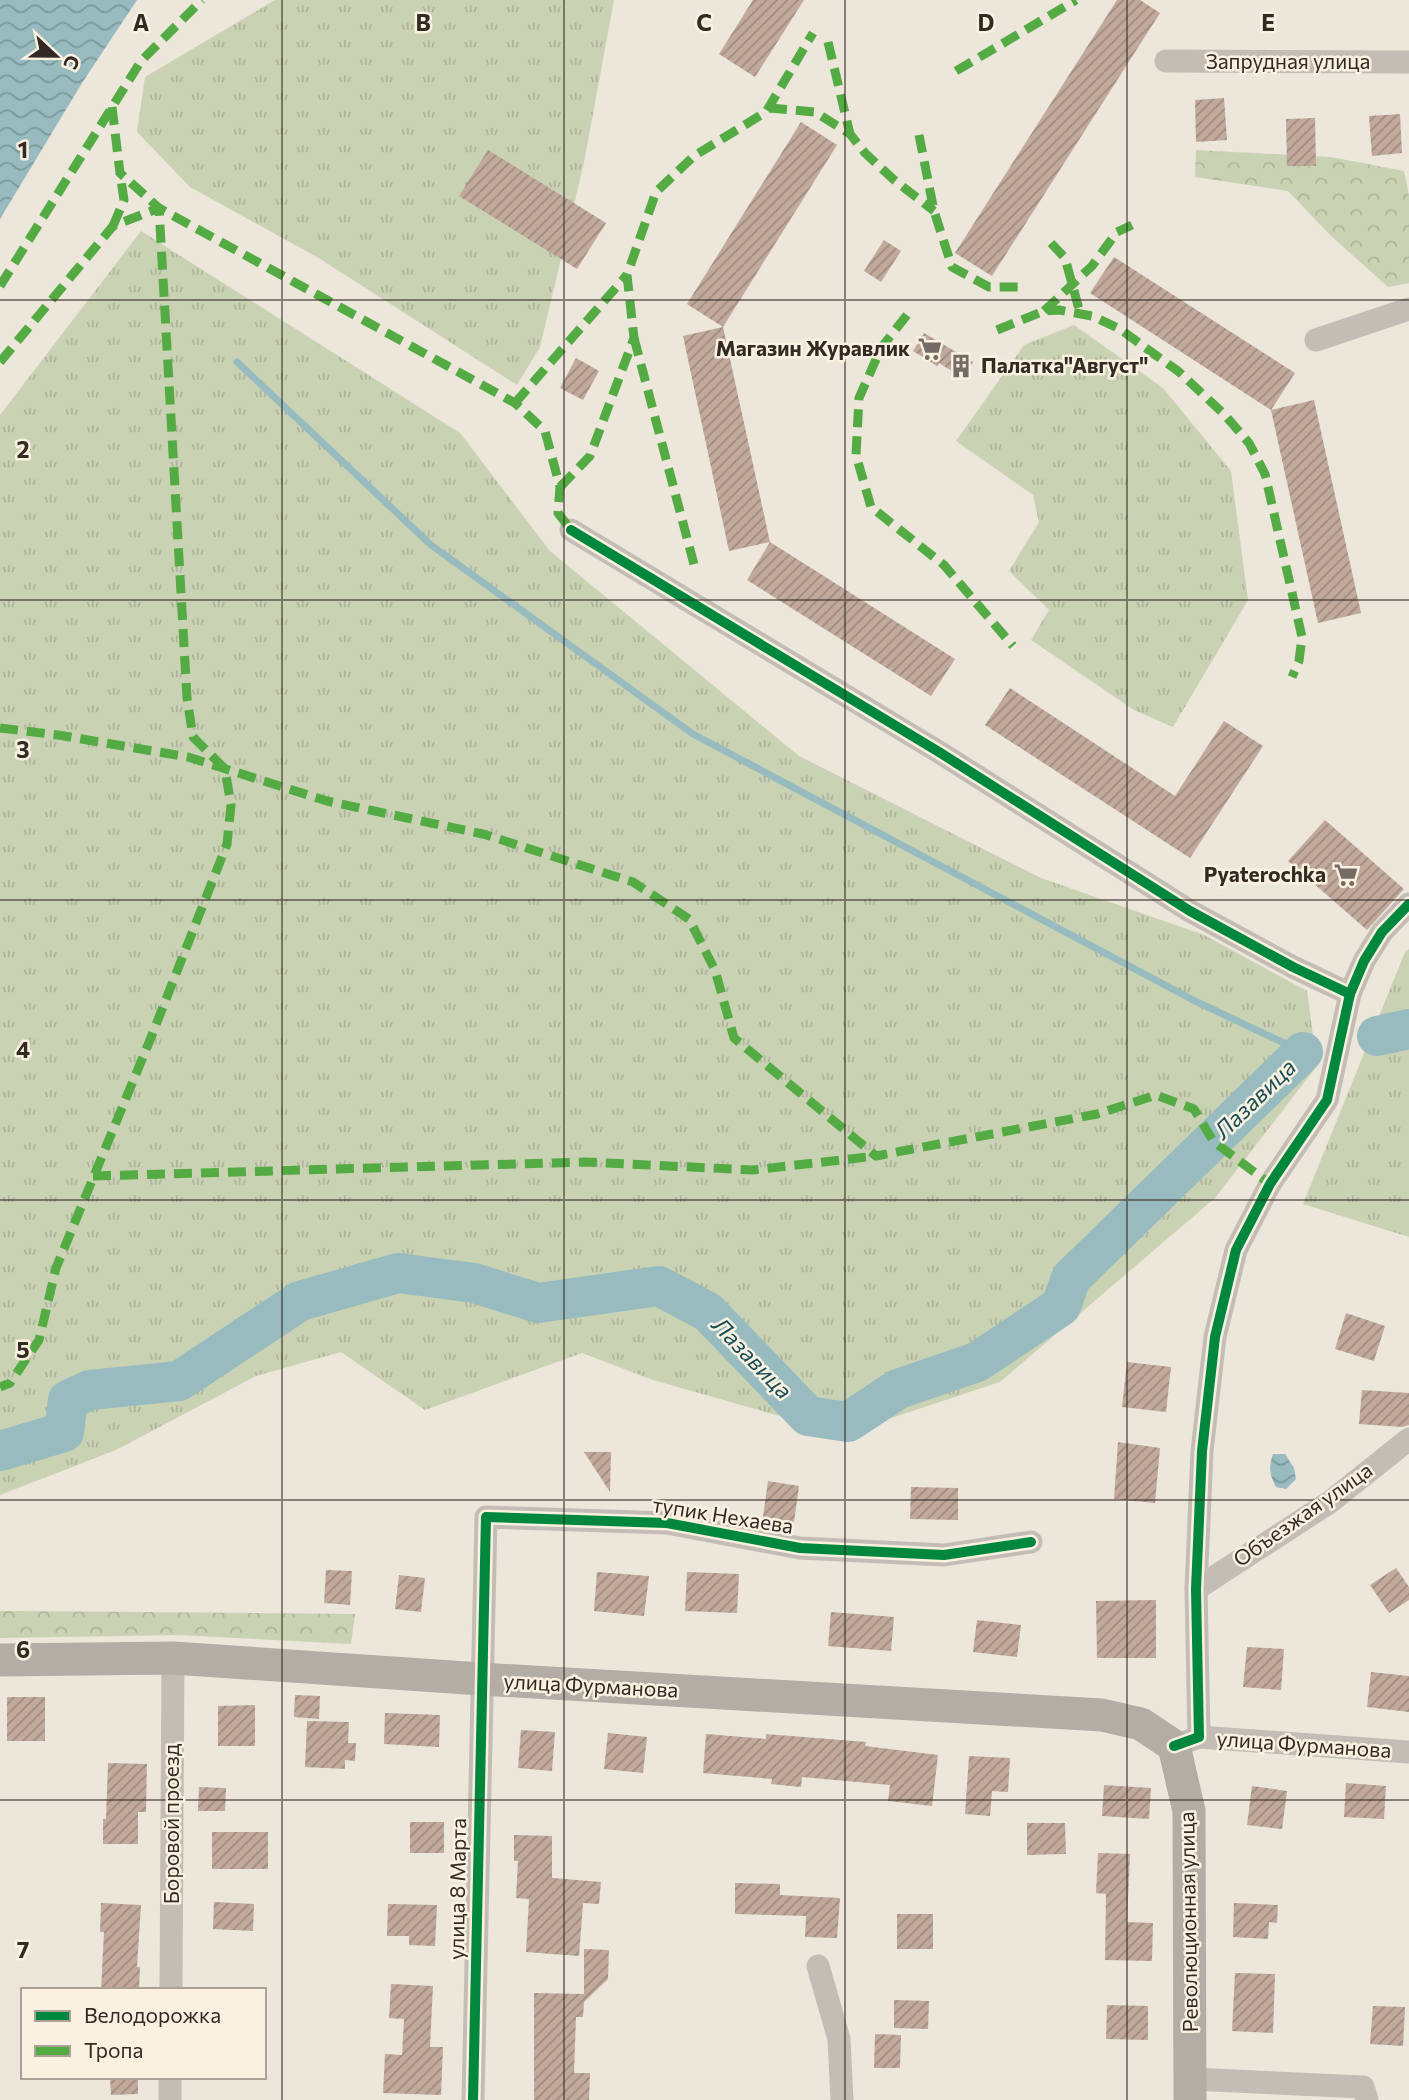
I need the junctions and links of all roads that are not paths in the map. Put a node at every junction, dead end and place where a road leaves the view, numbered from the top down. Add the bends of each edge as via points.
1 (1166, 61) dead end
2 (1409, 62) edge
3 (1409, 309) edge
4 (1317, 340) dead end
5 (571, 530) dead end
6 (1409, 904) edge
7 (1350, 994) junction
8 (1409, 1439) edge
9 (1031, 1542) dead end
10 (1196, 1588) junction
11 (173, 1658) junction
12 (0, 1660) edge
13 (481, 1679) junction
14 (1187, 1742) junction
15 (1409, 1752) edge
16 (818, 1966) dead end
17 (170, 1988) edge
18 (170, 2079) edge
19 (1191, 2089) edge
20 (170, 2100) edge
21 (473, 2100) edge
22 (842, 2100) edge
23 (1367, 2100) edge

1 - 2 street, Запрудная улица
3 - 4 street
5 - 7 street via 939,752 1190,911
6 - 7 street via 1382,932
7 - 10 street via 1327,1100 1270,1184 1236,1250 1214,1349 1202,1451
8 - 10 street, Объезжая улица via 1330,1502
9 - 13 street, тупик Нехаева via 944,1555 800,1548 667,1523 486,1517
10 - 14 street
11 - 12 main road, улица Фурманова
11 - 13 main road, улица Фурманова
11 - 17 street, Боровой проезд
13 - 14 main road, улица Фурманова via 1102,1716
13 - 21 street, улица 8 Марта
14 - 15 street, улица Фурманова
14 - 19 main road, Революционная улица
16 - 22 street via 839,2039
18 - 20 street
19 - 23 street via 1363,2087

